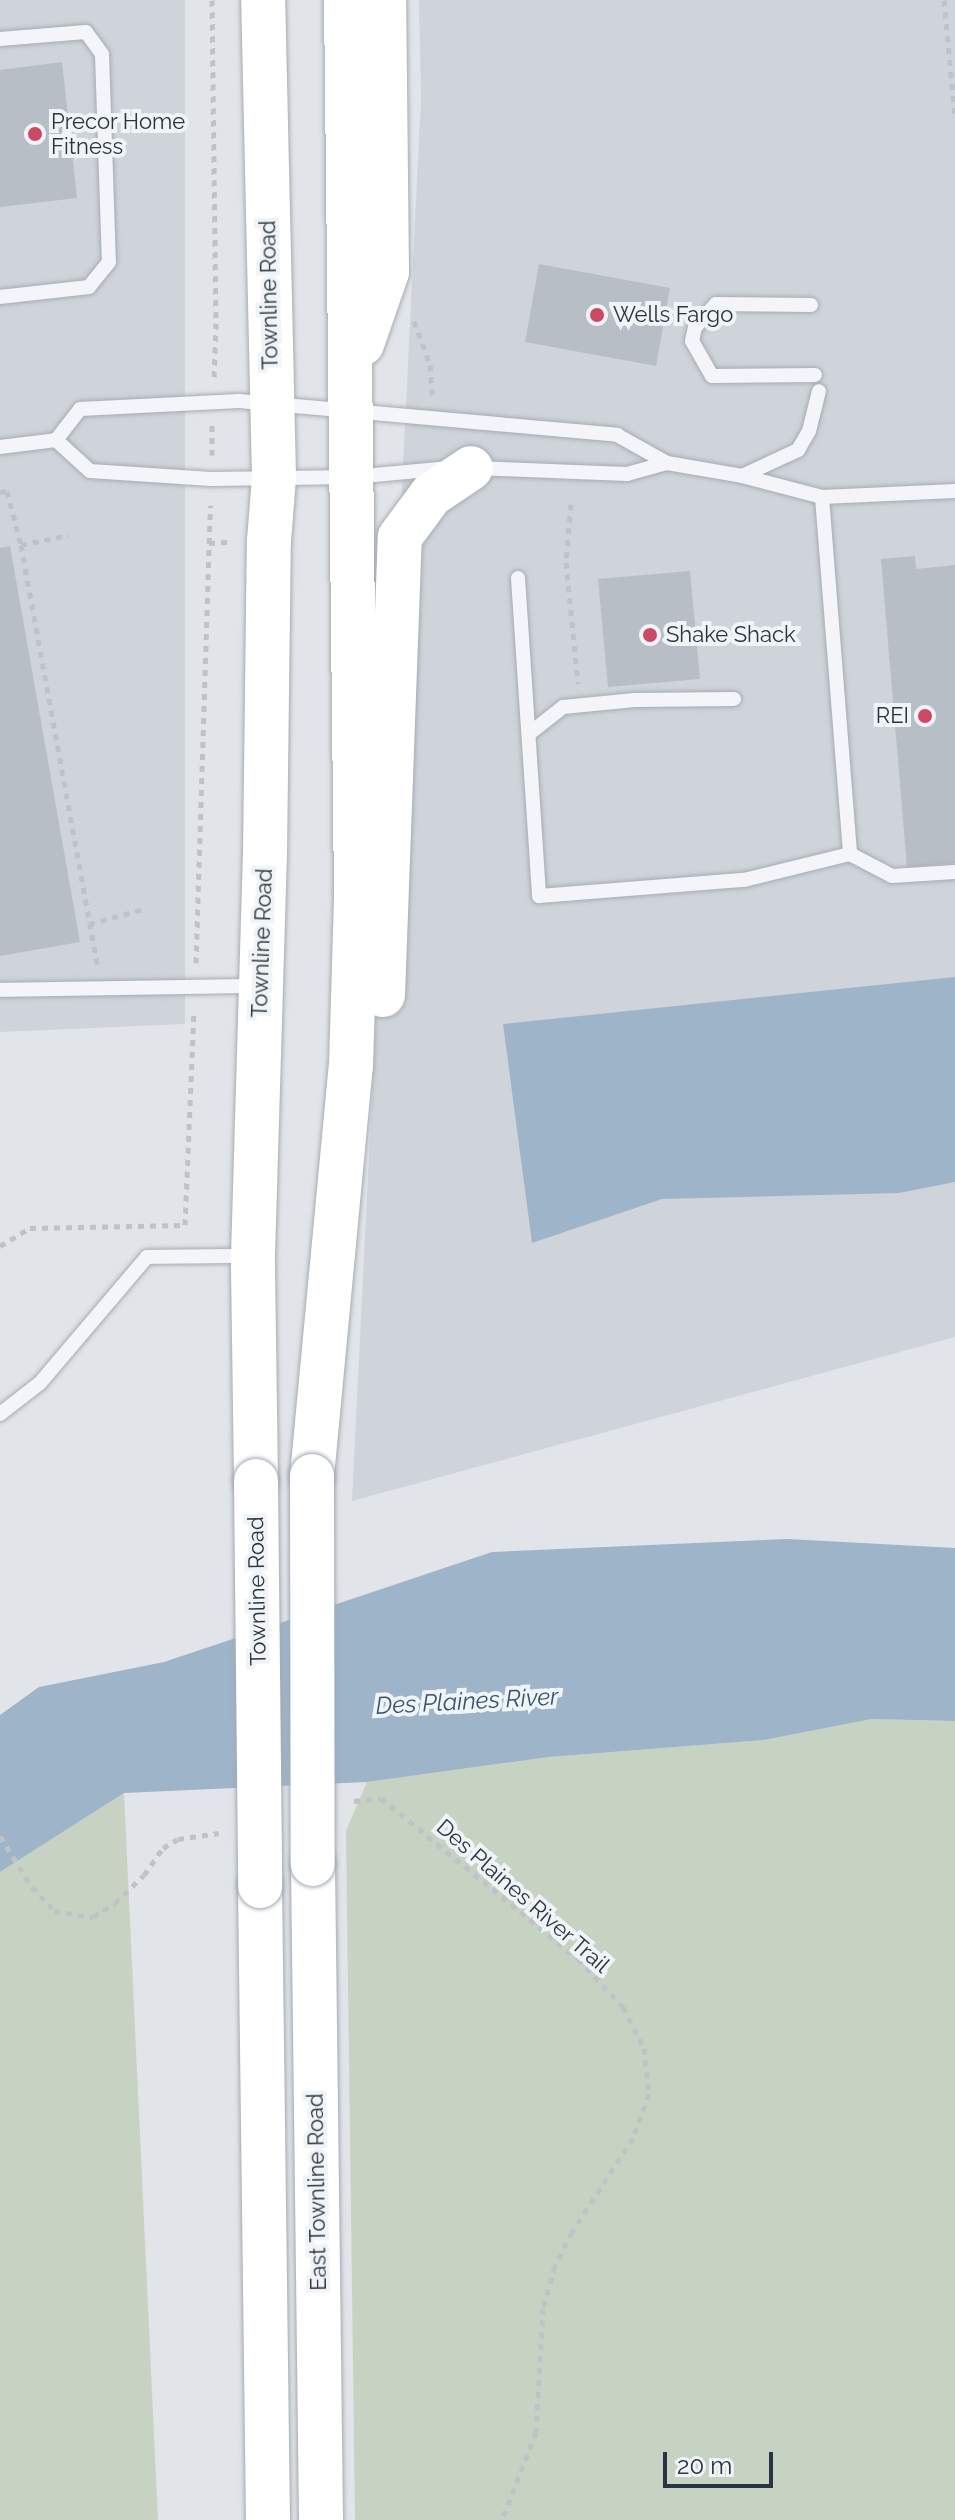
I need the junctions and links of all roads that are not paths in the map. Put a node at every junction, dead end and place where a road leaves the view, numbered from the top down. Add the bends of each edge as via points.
1 (263, 0) edge
2 (346, 0) edge
3 (384, 0) edge
4 (0, 39) edge
5 (0, 297) edge
6 (811, 305) dead end
7 (815, 375) dead end
8 (819, 391) dead end
9 (352, 392) junction
10 (272, 404) junction
11 (56, 440) junction
12 (0, 447) edge
13 (667, 463) junction
14 (471, 468) junction
15 (742, 476) junction
16 (274, 477) junction
17 (353, 477) junction
18 (955, 491) edge
19 (822, 497) junction
20 (518, 578) dead end
21 (734, 699) dead end
22 (530, 733) junction
23 (850, 854) junction
24 (955, 872) edge
25 (261, 986) junction
26 (0, 990) edge
27 (351, 1066) junction
28 (253, 1256) junction
29 (0, 1414) edge
30 (268, 2520) edge
31 (321, 2520) edge

1 - 10 main road, Townline Road
2 - 9 main road
3 - 9 main road via 387,272
4 - 5 lane via 86,32 102,54 109,262 89,287
6 - 7 lane via 716,304 695,327 692,341 712,376
8 - 15 lane via 798,450
9 - 10 lane
9 - 13 lane via 617,435
9 - 17 main road
10 - 11 lane via 80,409
10 - 16 main road, Townline Road
11 - 12 lane
11 - 16 lane via 90,471 211,479
13 - 14 lane via 627,474
13 - 15 lane
14 - 17 lane
14 - 27 main road via 431,495 400,537 383,996
15 - 19 lane
16 - 17 lane
16 - 25 main road, Townline Road
17 - 27 main road via 356,894
18 - 19 lane
19 - 23 lane
20 - 22 lane
21 - 22 lane via 563,707
22 - 23 lane via 539,896 744,880
23 - 24 lane via 892,876
25 - 26 lane
25 - 28 main road, Townline Road
27 - 31 main road, East Townline Road, bridge via 312,1476
28 - 29 lane via 147,1257 40,1383
28 - 30 main road, Townline Road, bridge

